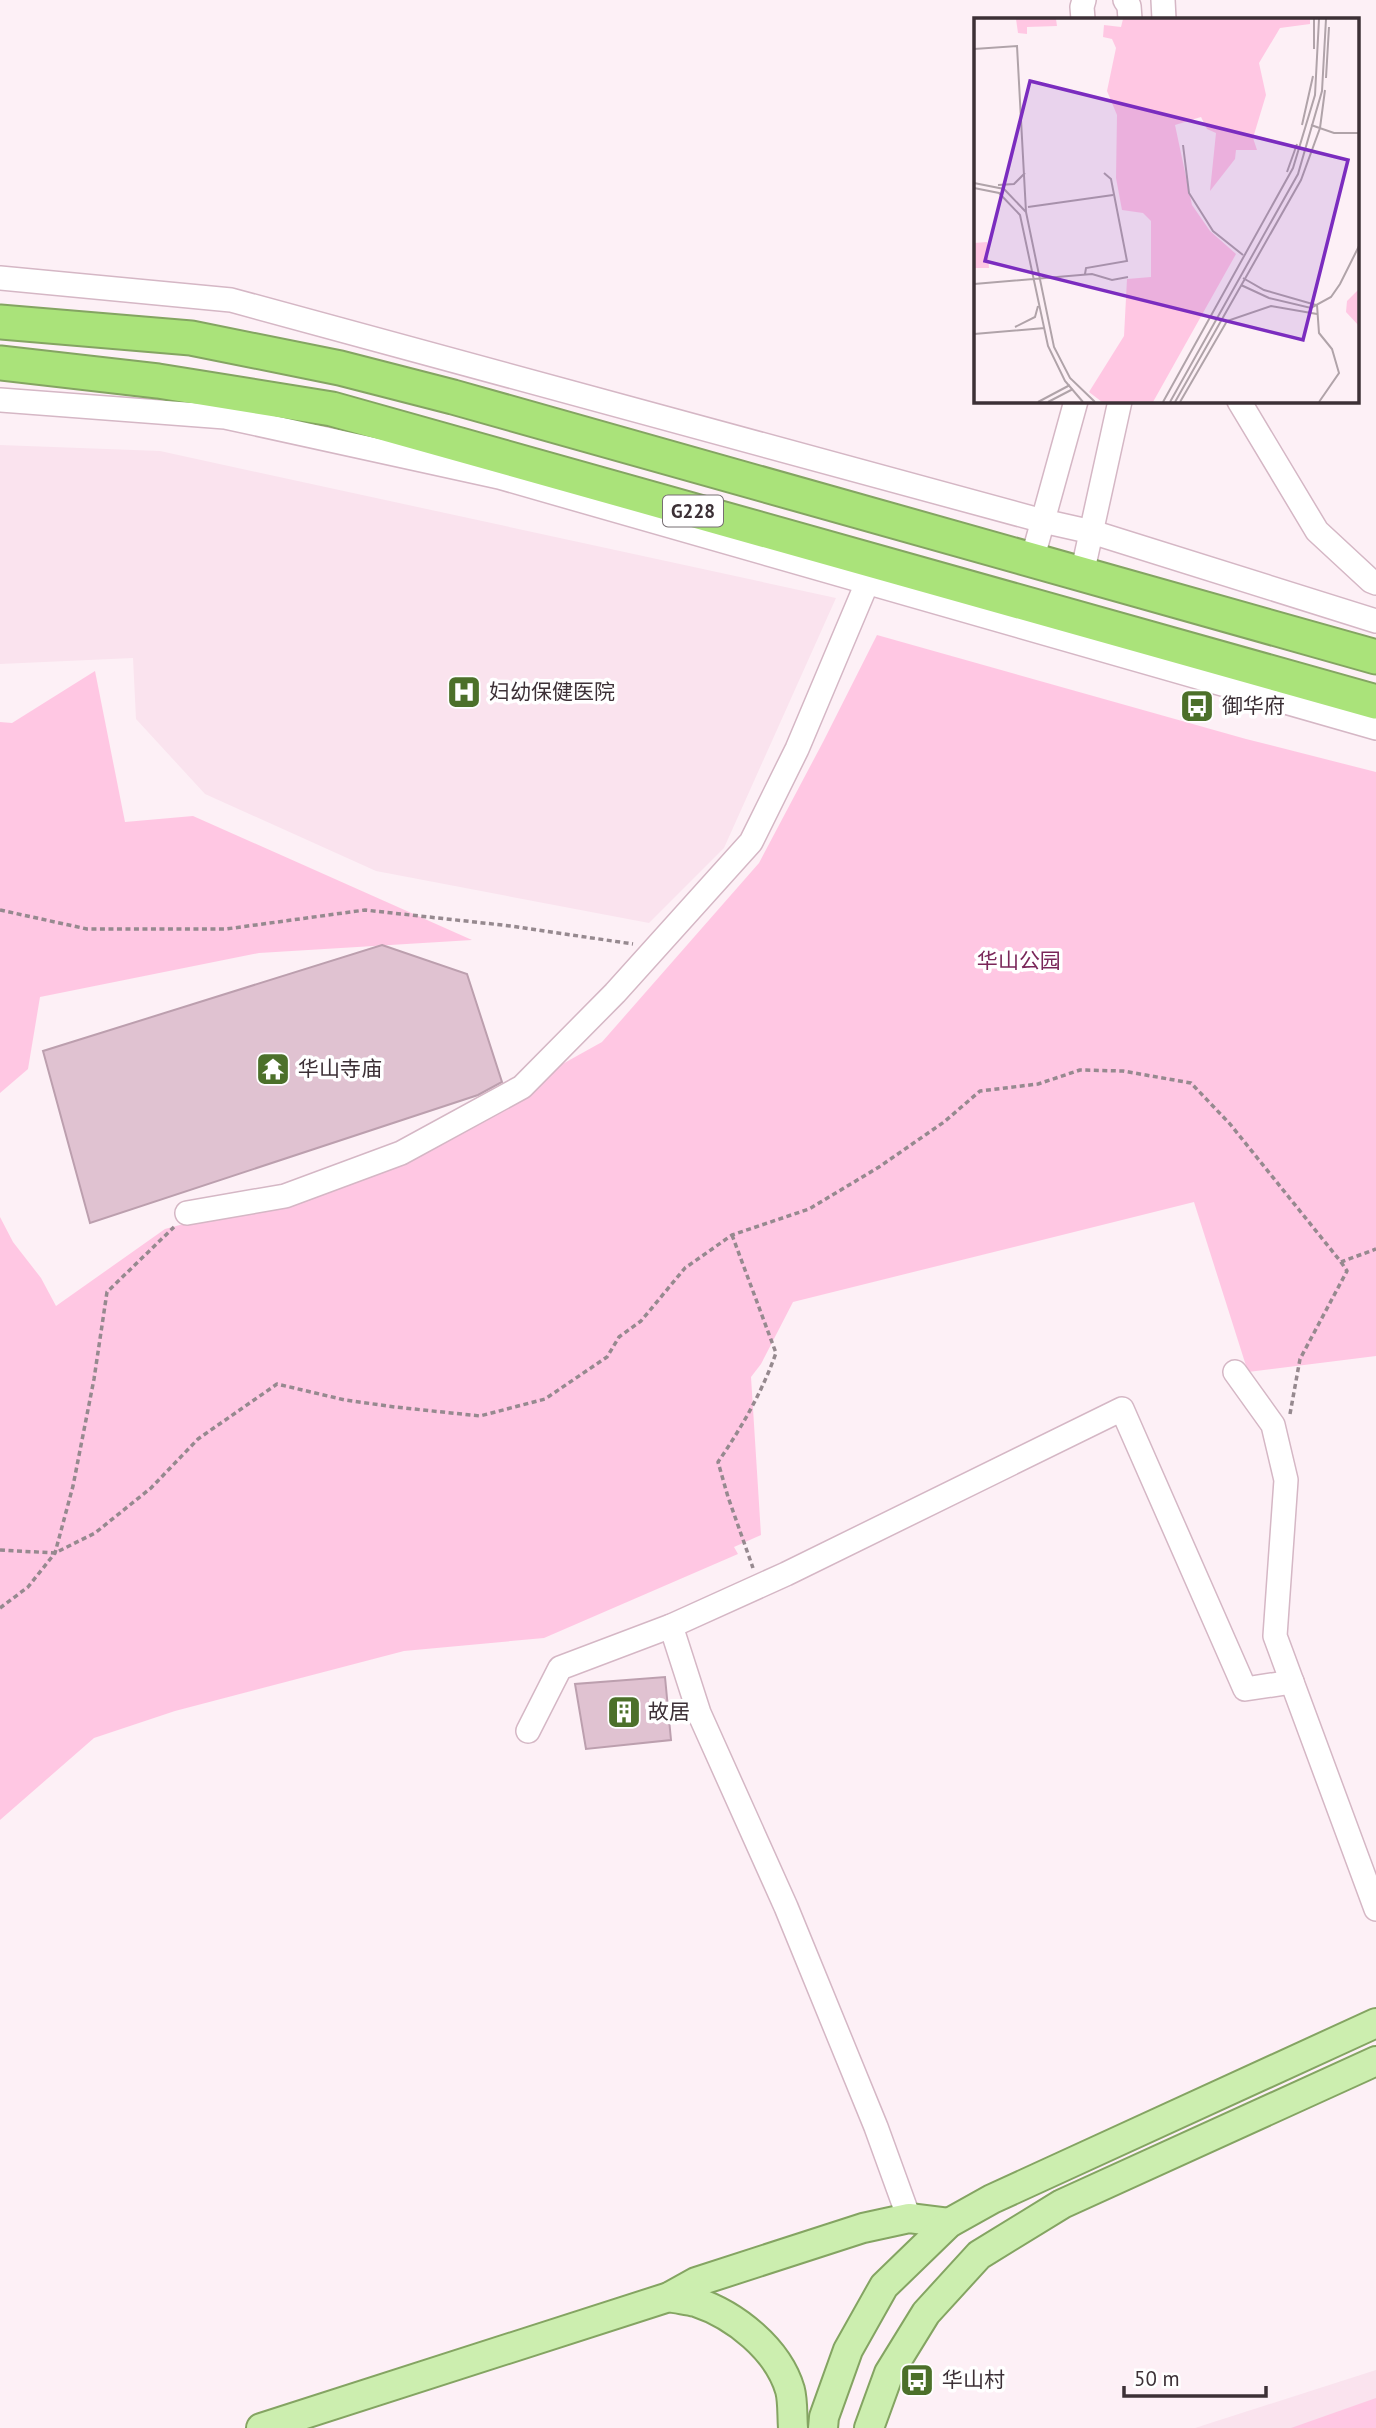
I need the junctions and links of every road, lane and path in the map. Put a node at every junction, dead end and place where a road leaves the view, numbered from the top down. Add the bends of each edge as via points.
1 (1084, 0) edge
2 (1125, 0) edge
3 (1163, 0) edge
4 (1083, 18) edge
5 (1130, 18) edge
6 (1164, 18) edge
7 (0, 278) edge
8 (0, 322) edge
9 (0, 363) edge
10 (0, 400) edge
11 (1076, 402) edge
12 (1120, 402) edge
13 (1240, 402) edge
14 (1043, 522) junction
15 (1092, 532) junction
16 (1032, 560) junction
17 (1082, 574) junction
18 (867, 583) junction
19 (1376, 583) edge
20 (1376, 621) edge
21 (1376, 657) edge
22 (1376, 702) edge
23 (1376, 728) edge
24 (0, 910) edge
25 (656, 947) junction
26 (187, 1213) joint
27 (732, 1235) junction
28 (1376, 1248) edge
29 (1340, 1262) junction
30 (1236, 1372) dead end
31 (1290, 1415) dead end
32 (0, 1550) edge
33 (55, 1553) junction
34 (759, 1586) junction
35 (0, 1608) edge
36 (671, 1626) junction
37 (1292, 1682) junction
38 (528, 1731) dead end
39 (1376, 1909) edge
40 (1376, 2022) edge
41 (1376, 2061) edge
42 (909, 2218) junction
43 (949, 2223) junction
44 (669, 2297) junction
45 (261, 2428) edge
46 (793, 2428) edge
47 (823, 2428) edge
48 (869, 2428) edge

1 - 4 street
2 - 5 street
3 - 6 street
7 - 14 street via 231,300
8 - 16 highway, G228 via 191,338 340,368
9 - 22 highway, G228 via 158,381 332,409
10 - 18 street via 225,417 499,477
11 - 14 street
12 - 15 street
13 - 19 street via 1317,531
14 - 15 street
14 - 16 street
15 - 17 street
15 - 20 street
16 - 17 highway, G228
17 - 21 highway, G228
18 - 23 street
18 - 25 street via 797,749 751,842
24 - 25 path via 88,929 226,929 365,910
25 - 26 street via 522,1087 401,1153 285,1196
26 - 33 path via 107,1292 73,1486
27 - 29 path via 808,1209 890,1160 980,1091 1038,1084 1080,1070 1123,1070 1192,1083
27 - 33 path via 685,1268 607,1357 545,1399 480,1416 345,1400 277,1384 198,1439 151,1488 95,1533
27 - 34 path via 776,1353 765,1384 718,1462
28 - 29 path
29 - 31 path via 1347,1271 1300,1359
30 - 37 street via 1273,1425 1286,1480 1275,1636
32 - 33 path
33 - 35 path via 28,1587
34 - 36 street
34 - 37 street via 1122,1409 1245,1689
36 - 38 street via 560,1668
36 - 42 street via 699,1713 786,1907
37 - 39 street
40 - 43 main road
41 - 48 main road via 1062,2204 979,2255 920,2323 889,2373
42 - 43 main road
42 - 44 main road via 863,2228 696,2282
43 - 47 main road via 884,2286 848,2350
44 - 45 main road
44 - 46 main road via 696,2302 760,2341 790,2390

